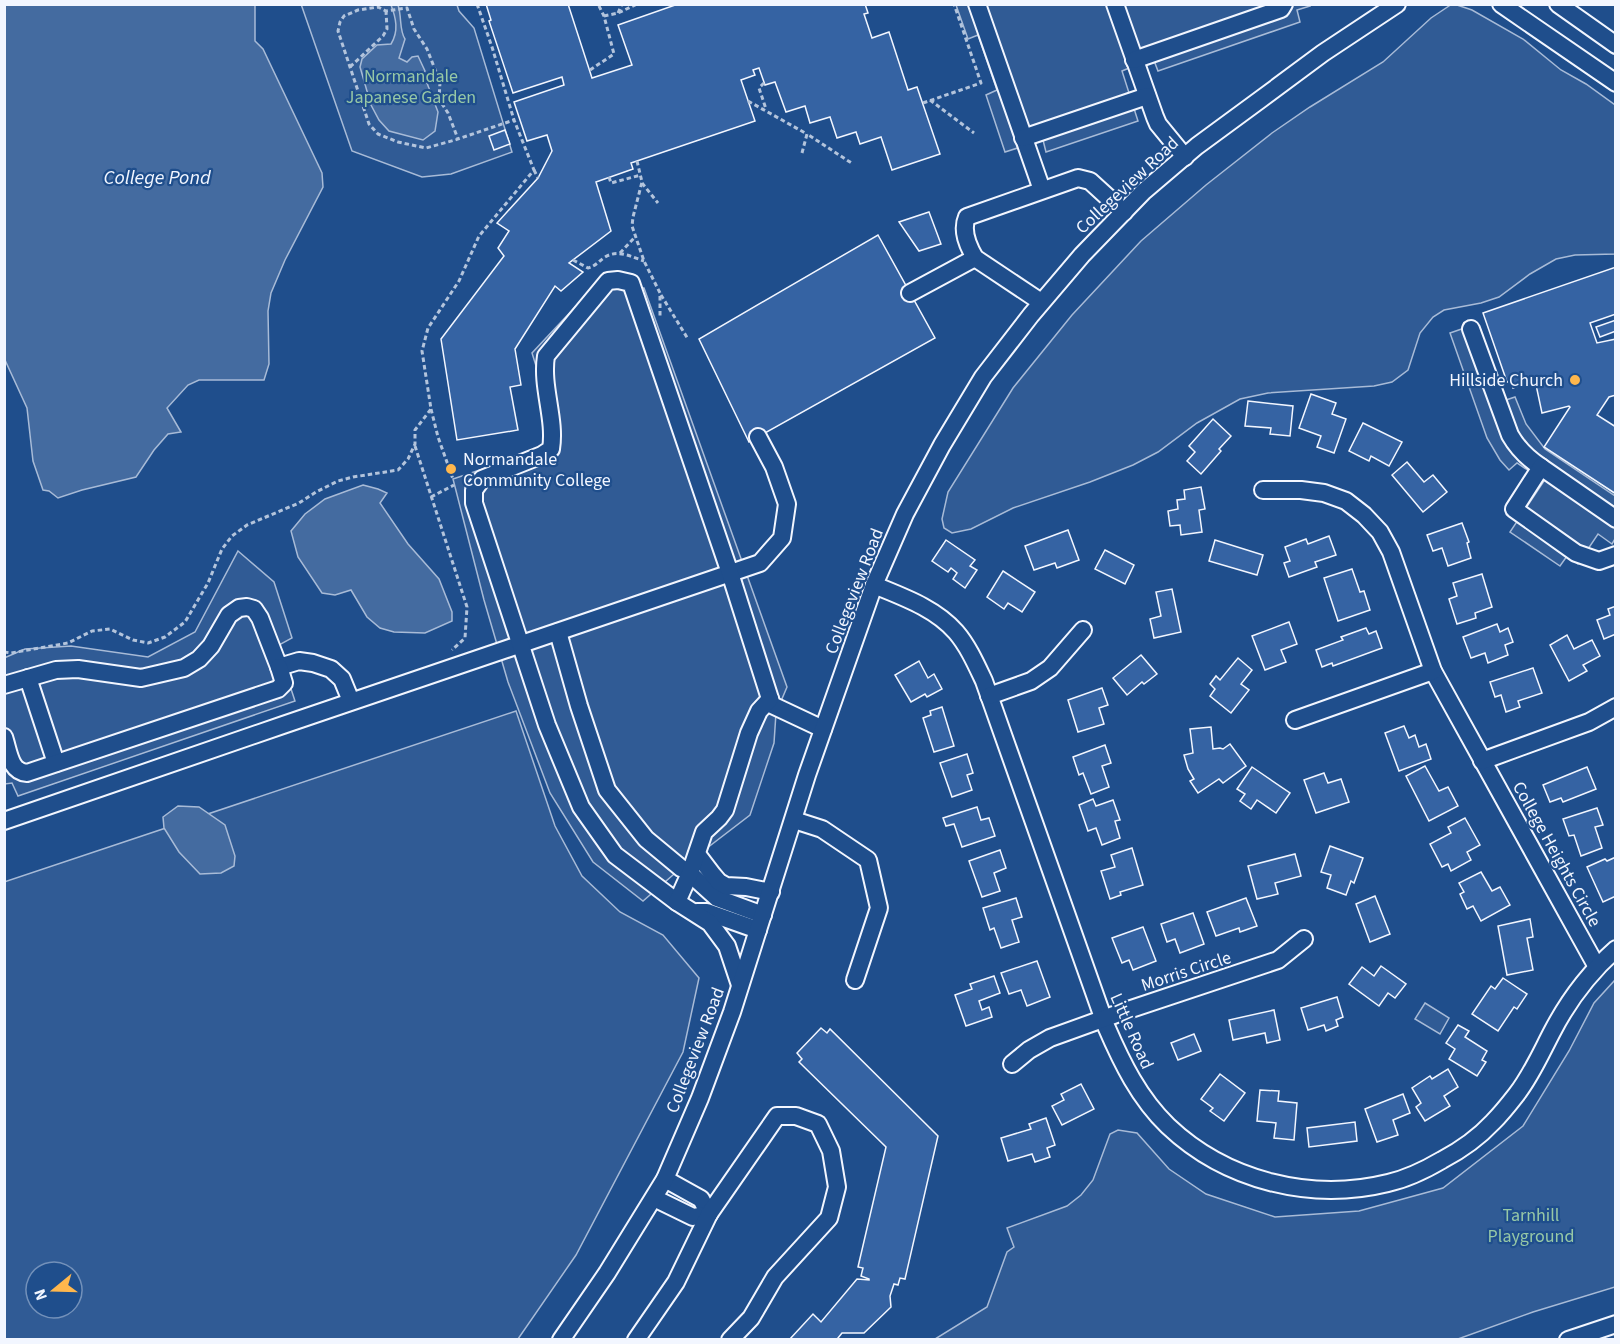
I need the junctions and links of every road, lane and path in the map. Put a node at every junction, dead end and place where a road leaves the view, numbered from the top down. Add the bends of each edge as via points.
1 (477, 4) edge
2 (598, 4) edge
3 (622, 4) edge
4 (638, 4) edge
5 (954, 4) edge
6 (977, 4) edge
7 (1115, 4) edge
8 (1284, 4) edge
9 (1397, 4) edge
10 (1501, 4) edge
11 (1558, 4) edge
12 (388, 11) junction
13 (618, 13) junction
14 (604, 16) junction
15 (1616, 45) edge
16 (1134, 60) junction
17 (350, 68) junction
18 (590, 70) dead end
19 (1616, 82) edge
20 (764, 83) dead end
21 (1147, 96) junction
22 (930, 100) junction
23 (748, 101) dead end
24 (923, 103) dead end
25 (766, 111) junction
26 (514, 120) junction
27 (974, 133) dead end
28 (807, 134) junction
29 (1023, 138) junction
30 (458, 139) junction
31 (802, 153) dead end
32 (1185, 157) junction
33 (637, 161) dead end
34 (853, 164) dead end
35 (534, 170) junction
36 (641, 175) junction
37 (609, 177) dead end
38 (538, 178) dead end
39 (642, 183) junction
40 (1042, 190) junction
41 (658, 203) dead end
42 (1124, 212) junction
43 (636, 236) junction
44 (620, 253) junction
45 (975, 258) junction
46 (573, 260) dead end
47 (644, 261) junction
48 (660, 293) junction
49 (910, 293) dead end
50 (1041, 302) junction
51 (659, 321) dead end
52 (1471, 329) dead end
53 (688, 339) dead end
54 (431, 409) junction
55 (758, 437) dead end
56 (415, 444) junction
57 (1541, 467) junction
58 (453, 479) dead end
59 (454, 485) dead end
60 (1263, 490) dead end
61 (431, 497) junction
62 (1616, 519) edge
63 (1616, 555) edge
64 (730, 573) junction
65 (874, 585) junction
66 (1083, 630) dead end
67 (558, 632) junction
68 (521, 644) junction
69 (4, 652) edge
70 (446, 656) dead end
71 (279, 667) junction
72 (1433, 671) junction
73 (28, 678) junction
74 (4, 685) edge
75 (989, 696) junction
76 (770, 699) junction
77 (351, 701) junction
78 (1616, 707) edge
79 (1295, 720) dead end
80 (823, 729) junction
81 (4, 737) edge
82 (1482, 760) junction
83 (56, 764) junction
84 (794, 820) junction
85 (4, 821) edge
86 (697, 854) junction
87 (690, 873) junction
88 (771, 892) junction
89 (677, 902) junction
90 (693, 913) junction
91 (761, 923) junction
92 (1304, 939) dead end
93 (1616, 949) edge
94 (1597, 967) junction
95 (855, 980) dead end
96 (740, 985) junction
97 (1104, 1019) junction
98 (1012, 1064) dead end
99 (665, 1179) junction
100 (654, 1198) junction
101 (709, 1214) junction
102 (1616, 1324) edge
103 (561, 1340) edge
104 (636, 1340) edge
105 (730, 1340) edge
106 (1568, 1340) edge

1 - 26 path
2 - 14 path
3 - 13 path
4 - 13 path
5 - 22 path via 981,83
6 - 29 street
7 - 16 street
8 - 16 street via 1281,9
9 - 32 street, Collegeview Road via 1323,53
10 - 19 street
11 - 15 street
12 - 17 path via 383,36
12 - 17 path via 378,7 358,10 339,22 338,31
12 - 30 path via 407,8 440,82 440,99
13 - 14 path
14 - 18 path via 614,54
16 - 21 street
17 - 30 path via 369,124 378,134 426,148
20 - 25 path via 759,88
21 - 29 street
21 - 32 street via 1158,124
22 - 24 path
22 - 27 path
23 - 25 path
25 - 28 path
26 - 30 path
26 - 35 path
28 - 31 path
28 - 34 path
29 - 40 street
32 - 42 street, Collegeview Road
33 - 36 path
35 - 38 path
35 - 54 path via 479,236 459,281 429,328 422,351
36 - 37 path via 611,183
36 - 39 path
39 - 41 path
39 - 43 path via 633,217
40 - 42 street via 1078,178 1090,181
40 - 45 street via 967,217 965,235
42 - 50 street, Collegeview Road
43 - 44 path
43 - 47 path
44 - 46 path via 605,257 595,267 588,268
44 - 47 path
45 - 49 street
45 - 50 street
47 - 48 path
48 - 51 path
48 - 53 path
50 - 65 street, Collegeview Road via 983,377 942,445 905,514
52 - 57 street via 1510,435 1518,449
54 - 56 path via 416,430
54 - 58 path
55 - 64 street via 787,504 782,538 760,563
56 - 61 path
56 - 69 path via 398,470 338,482 232,536 185,622 165,637 148,643 110,629 92,631 68,643
57 - 62 street
57 - 63 street via 1514,509 1576,553 1599,561
59 - 61 path
60 - 72 street, College Heights Circle via 1324,493 1346,501 1364,514 1391,552
61 - 70 path via 467,607 465,638
64 - 67 street
64 - 68 street via 631,283 608,281 546,356 551,449 482,479 474,490 474,503
64 - 76 street
65 - 75 street, Little Road via 934,613 955,631 972,655
65 - 80 street, Collegeview Road
66 - 75 street via 1050,668 1031,681
67 - 68 street
67 - 87 street via 608,790 646,839
68 - 77 street
68 - 89 street via 547,725 581,807 615,855
71 - 73 street via 260,618 247,607 229,615 211,646 184,668 141,678 78,669
71 - 77 street via 299,662 330,669 342,679
71 - 83 street via 284,683 278,689
72 - 79 street
72 - 82 street, College Heights Circle
73 - 74 street
73 - 83 street
75 - 97 street, Little Road
76 - 80 street via 772,705
76 - 86 street via 759,711 749,733 724,810 704,832
77 - 85 street
78 - 82 street via 1589,722
80 - 84 street, Collegeview Road
81 - 83 street via 19,773
82 - 94 street, College Heights Circle
84 - 88 street, Collegeview Road
84 - 95 street via 822,829 868,861 879,908
86 - 87 street
86 - 88 street via 726,886
87 - 89 street
87 - 91 street via 717,898
88 - 91 street, Collegeview Road
89 - 90 street
90 - 91 street via 707,912
90 - 96 street via 710,923 727,946
91 - 96 street, Collegeview Road
92 - 97 street, Morris Circle via 1278,960
93 - 94 street, Little Road
94 - 97 street, Little Road via 1553,1030 1517,1094 1491,1124 1461,1150 1427,1169 1389,1183 1350,1190 1272,1183 1234,1171 1200,1151 1168,1126 1142,1097 1122,1063
96 - 99 street, Collegeview Road via 700,1098
97 - 98 street, Morris Circle via 1050,1038
99 - 100 street, Collegeview Road
99 - 101 street via 701,1199
100 - 101 street via 693,1216
100 - 103 street, Collegeview Road
101 - 104 street via 676,1282
101 - 105 street via 777,1116 796,1116 818,1124 831,1151 837,1187 829,1218 775,1277 751,1318
102 - 106 street

